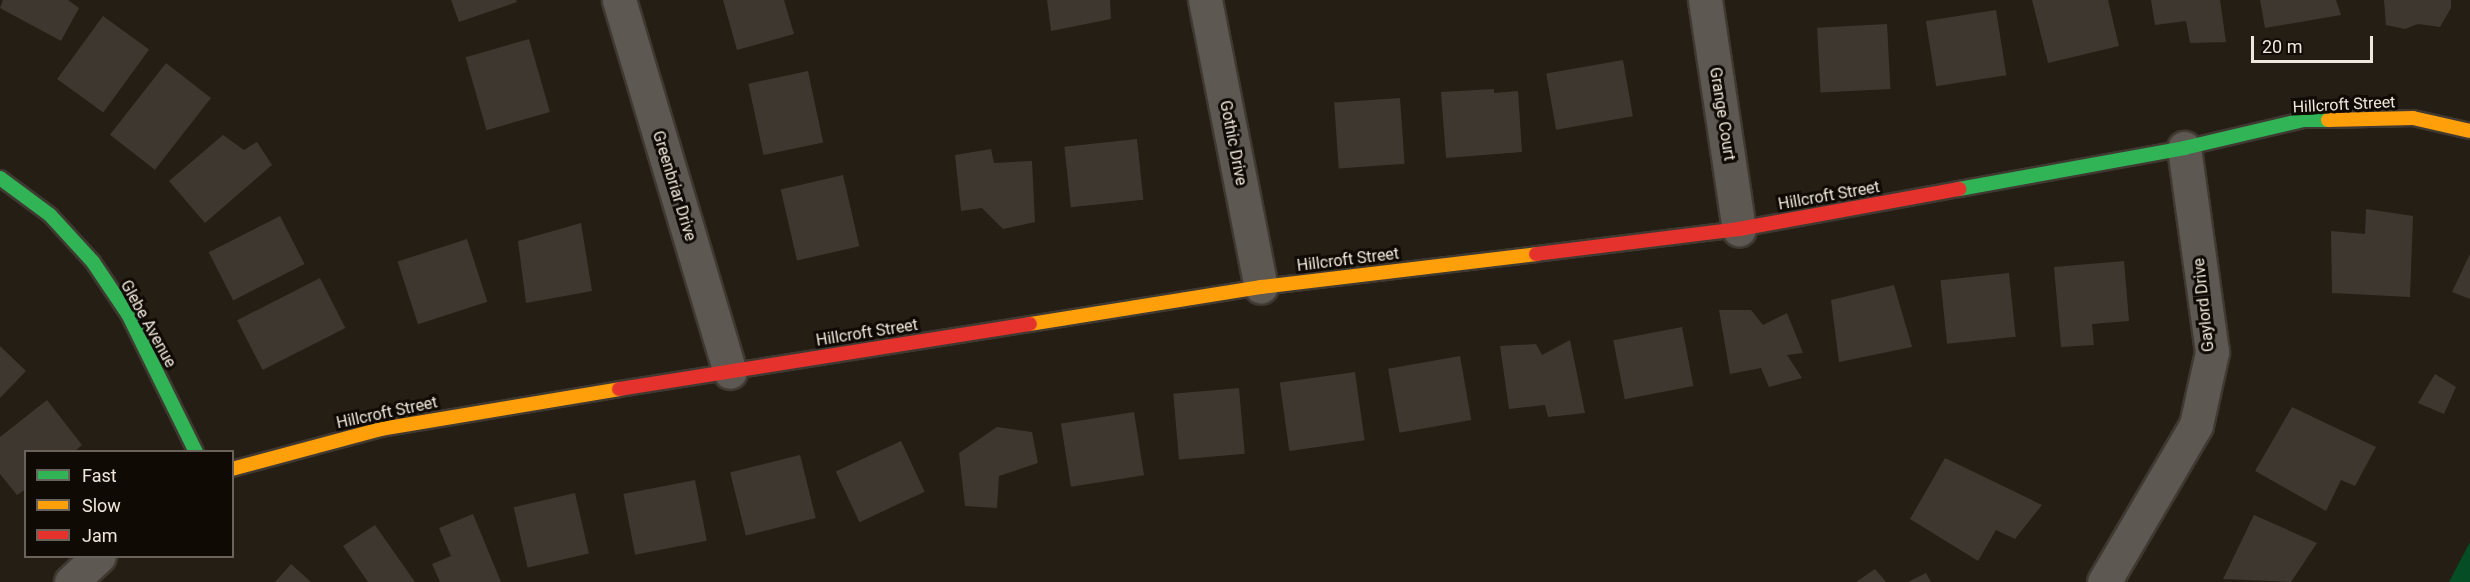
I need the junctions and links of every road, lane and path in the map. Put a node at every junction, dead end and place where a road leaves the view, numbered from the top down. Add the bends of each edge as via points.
1 (619, 0) edge
2 (1204, 0) edge
3 (1705, 0) edge
4 (2470, 131) edge
5 (2184, 148) junction
6 (0, 178) edge
7 (1739, 229) junction
8 (1262, 287) junction
9 (730, 372) junction
10 (195, 450) edge
11 (234, 468) edge
12 (97, 558) edge
13 (71, 582) edge
14 (2104, 582) edge

1 - 9 street, Greenbriar Drive
2 - 8 street, Gothic Drive
3 - 7 street, Grange Court
4 - 5 street, Hillcroft Street via 2413,118 2303,120
5 - 7 street, Hillcroft Street
5 - 14 street, Gaylord Drive via 2212,352 2196,425
6 - 10 street, Glebe Avenue via 50,215 93,262 128,314
7 - 8 street, Hillcroft Street
8 - 9 street, Hillcroft Street
9 - 11 street, Hillcroft Street via 381,429
12 - 13 street

